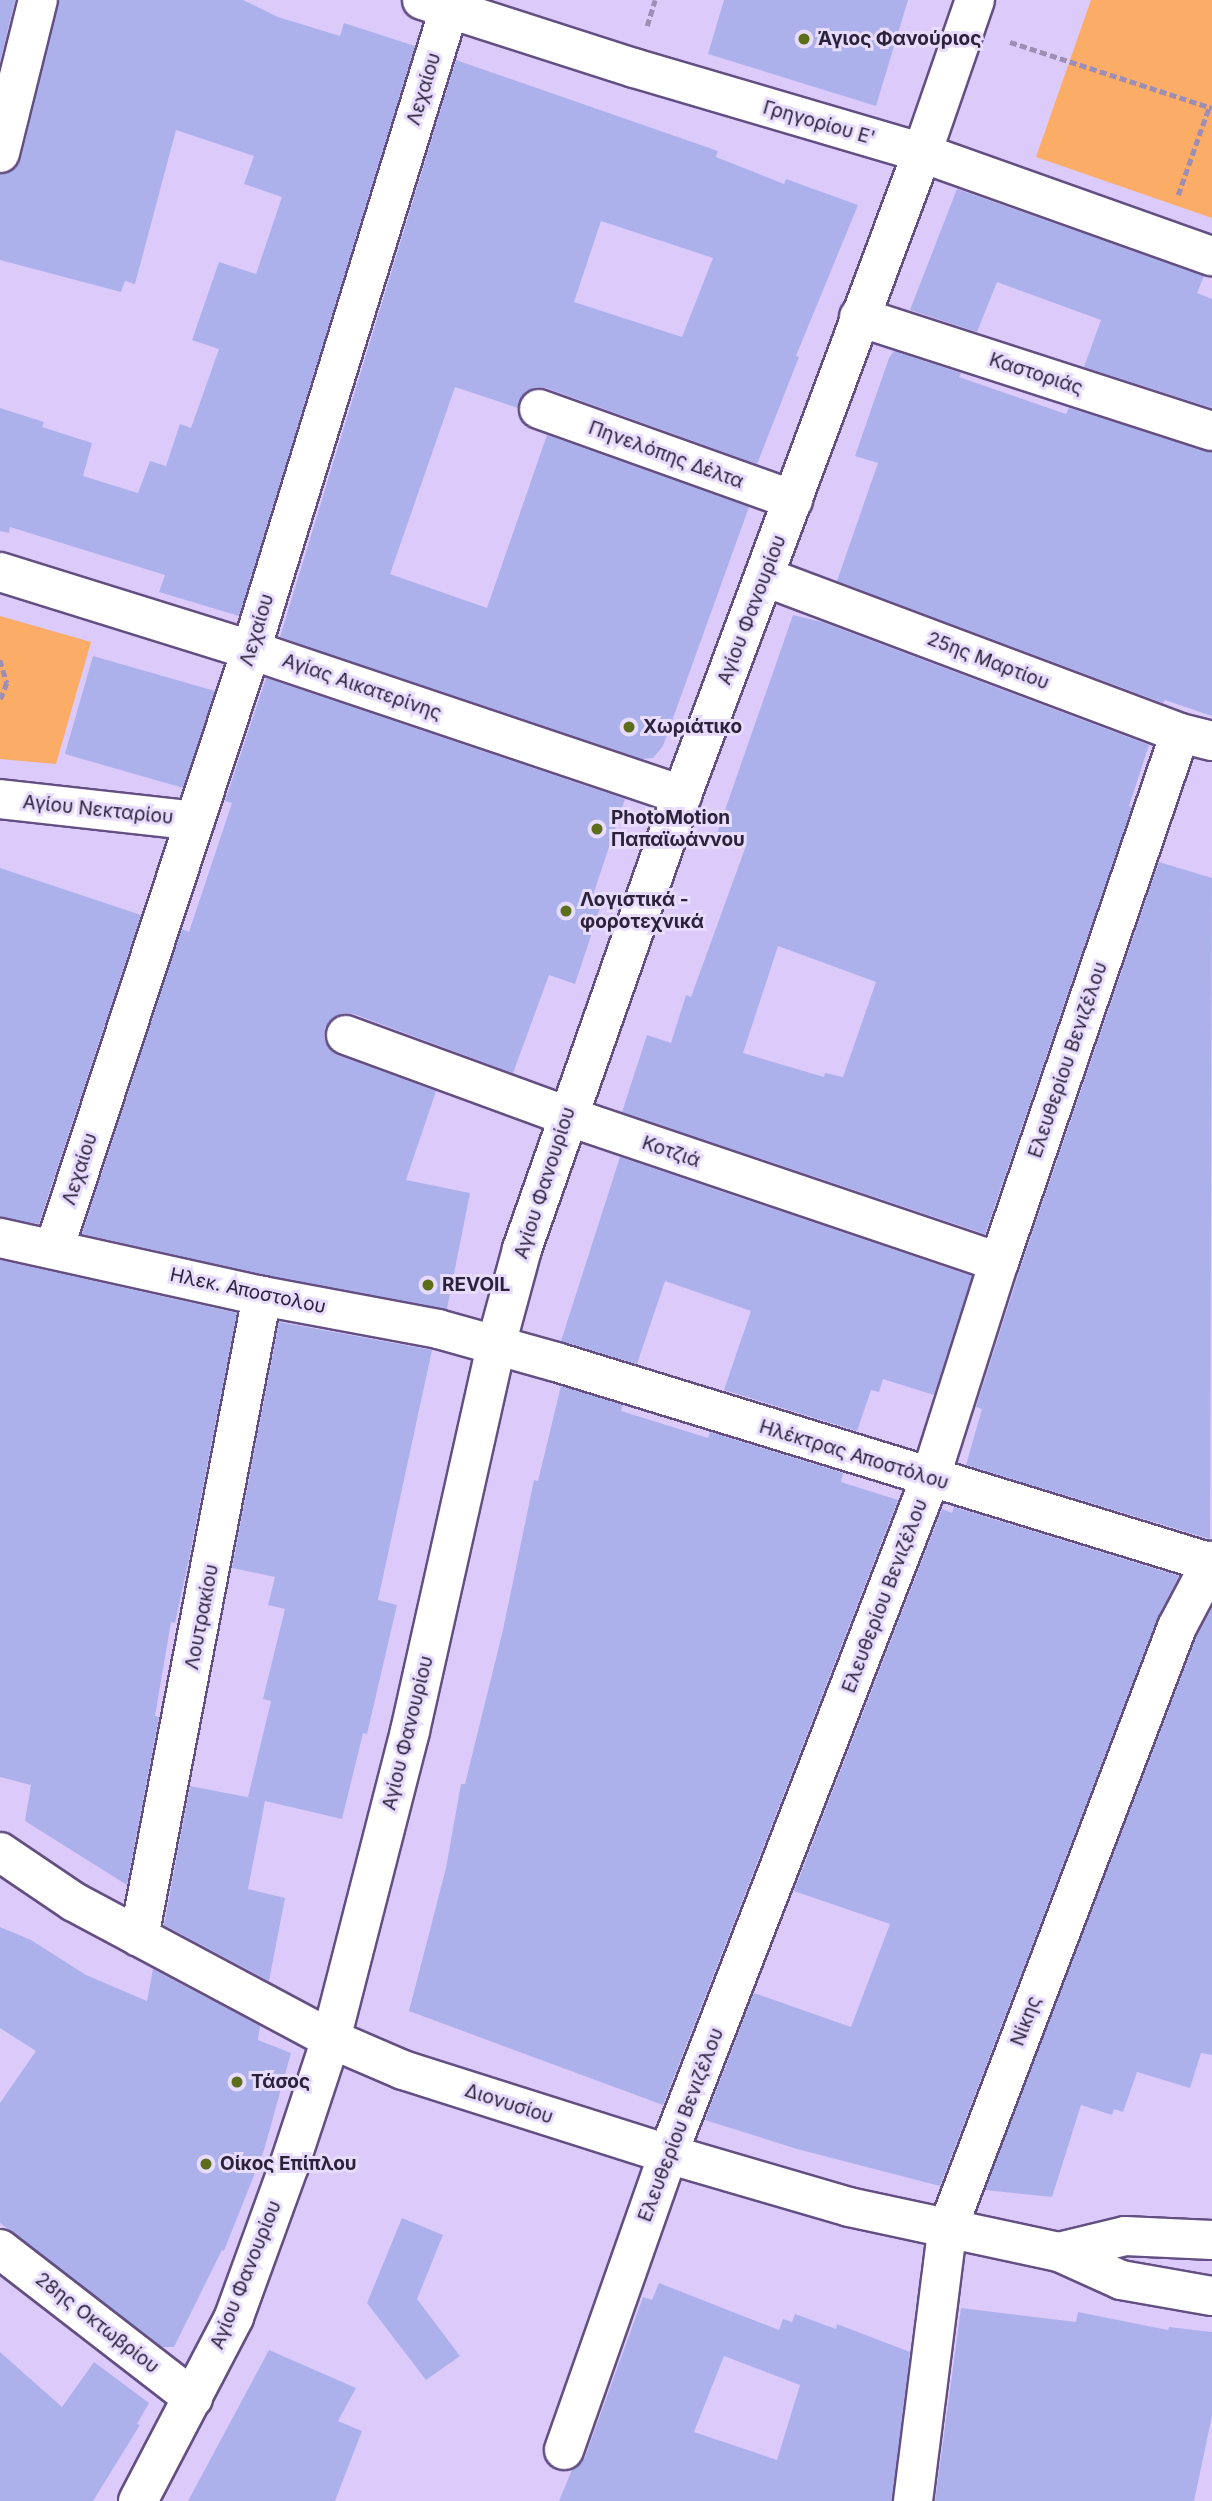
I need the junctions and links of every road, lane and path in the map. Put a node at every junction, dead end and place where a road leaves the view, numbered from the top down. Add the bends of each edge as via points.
1 (37, 0) edge
2 (436, 4) edge
3 (971, 14) edge
4 (1211, 107) edge
5 (0, 153) edge
6 (922, 153) junction
7 (1163, 239) junction
8 (1212, 256) edge
9 (859, 317) junction
10 (539, 409) dead end
11 (1212, 431) edge
12 (793, 500) junction
13 (0, 572) edge
14 (765, 577) junction
15 (251, 650) junction
16 (0, 660) edge
17 (0, 701) edge
18 (1196, 737) edge
19 (682, 795) junction
20 (0, 799) edge
21 (195, 821) junction
22 (346, 1035) dead end
23 (566, 1116) junction
24 (0, 1238) edge
25 (54, 1249) junction
26 (999, 1262) junction
27 (262, 1296) junction
28 (496, 1345) junction
29 (930, 1479) junction
30 (1212, 1562) edge
31 (0, 1852) edge
32 (139, 1937) junction
33 (331, 2039) junction
34 (668, 2154) junction
35 (947, 2230) junction
36 (1212, 2240) edge
37 (0, 2249) edge
38 (1059, 2252) junction
39 (1212, 2296) edge
40 (193, 2398) junction
41 (564, 2450) dead end
42 (138, 2501) edge
43 (913, 2501) edge

1 - 5 street
2 - 6 street, Γρηγορίου Ε'
2 - 15 street, Λεχαίου
3 - 4 path
3 - 6 street, Αγίου Φανουρίου
4 - 7 path
6 - 7 street, Γρηγορίου Ε'
6 - 9 street, Αγίου Φανουρίου
7 - 8 street, Γρηγορίου Ε'
9 - 11 street, Καστοριάς
9 - 12 street, Αγίου Φανουρίου
10 - 12 street, Πηνελόπης Δέλτα
12 - 14 street, Αγίου Φανουρίου
13 - 15 street, Αγίας Αικατερίνης
14 - 18 street, 25ης Μαρτίου
14 - 19 street, Αγίου Φανουρίου
15 - 19 street, Αγίας Αικατερίνης
15 - 21 street, Λεχαίου
16 - 17 path via 7,683
18 - 26 street, Ελευθερίου Βενιζέλου
19 - 23 street, Αγίου Φανουρίου
20 - 21 street, Αγίου Νεκταρίου
21 - 25 street, Λεχαίου
22 - 23 street, Κοτζιά
23 - 26 street, Κοτζιά
23 - 28 street, Αγίου Φανουρίου
24 - 25 street, Ηλεκ. Αποστολου
25 - 27 street, Ηλεκ. Αποστολου
26 - 29 street, Ελευθερίου Βενιζέλου
27 - 28 street, Ηλεκ. Αποστολου via 438,1329
27 - 32 street, Λουτρακίου
28 - 29 street, Ηλέκτρας Αποστόλου
28 - 33 street, Αγίου Φανουρίου via 410,1731
29 - 30 street, Ηλέκτρας Αποστόλου
29 - 34 street, Ελευθερίου Βενιζέλου
30 - 35 street, Νίκης via 1177,1627
31 - 32 street, Διονυσίου via 74,1902
32 - 33 street, Διονυσίου
33 - 34 street, Διονυσίου via 403,2070
33 - 40 street, Αγίου Φανουρίου via 234,2318
34 - 35 street, Διονυσίου via 849,2207
34 - 41 street, Ελευθερίου Βενιζέλου
35 - 38 street, Διονυσίου
35 - 43 street, Νίκης
36 - 38 street, Διονυσίου via 1125,2236
37 - 40 street, 28ης Οκτωβρίου
38 - 39 street, Διονυσίου via 1121,2280
40 - 42 street, Αγίου Φανουρίου

